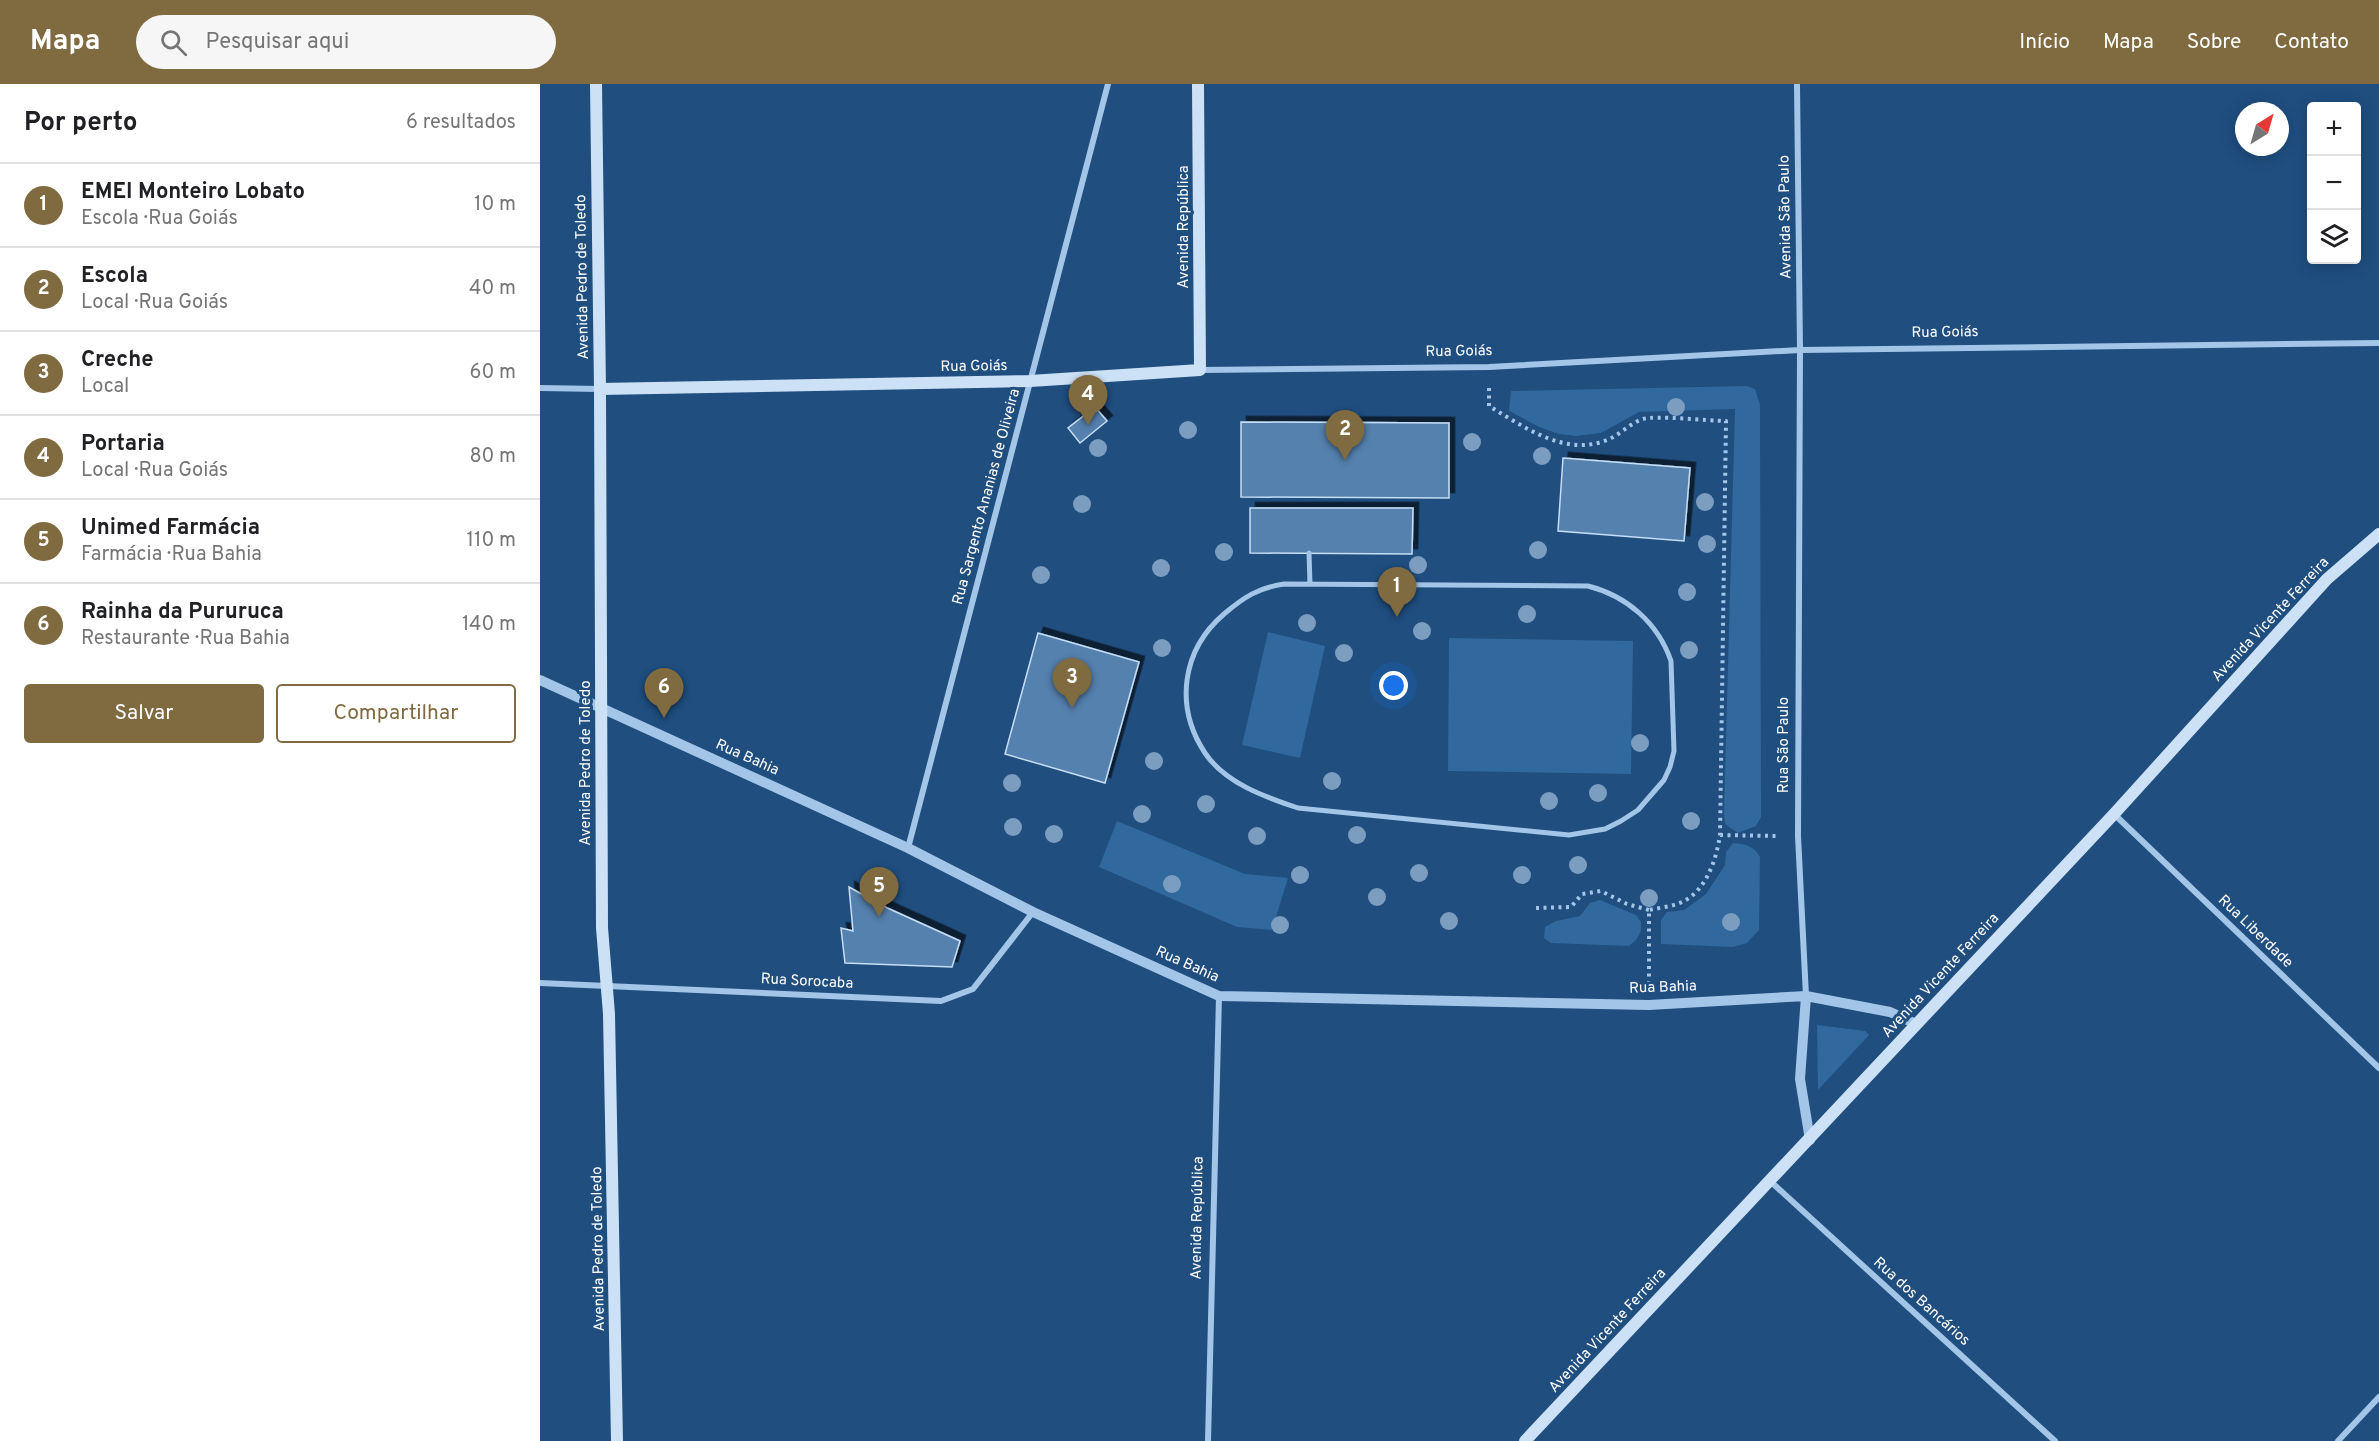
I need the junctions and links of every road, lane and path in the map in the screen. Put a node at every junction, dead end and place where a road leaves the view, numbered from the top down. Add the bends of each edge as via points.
1 (596, 84) edge
2 (1108, 84) edge
3 (1198, 84) edge
4 (1797, 84) edge
5 (2379, 343) edge
6 (1800, 350) junction
7 (1200, 370) junction
8 (1030, 381) junction
9 (540, 388) edge
10 (600, 389) junction
11 (2379, 534) edge
12 (1309, 553) dead end
13 (1310, 584) junction
14 (540, 680) edge
15 (600, 708) junction
16 (2114, 813) junction
17 (1720, 835) dead end
18 (1798, 836) junction
19 (908, 848) junction
20 (1536, 908) dead end
21 (1649, 910) dead end
22 (1033, 912) junction
23 (540, 983) edge
24 (608, 987) junction
25 (1219, 996) junction
26 (1806, 996) junction
27 (1916, 1024) junction
28 (2379, 1068) edge
29 (1810, 1140) junction
30 (1770, 1181) junction
31 (2379, 1397) edge
32 (617, 1441) edge
33 (1208, 1441) edge
34 (1525, 1441) edge
35 (2055, 1441) edge
36 (2338, 1441) edge

1 - 10 main road, Avenida Pedro de Toledo
2 - 8 street, Rua Sargento Ananias de Oliveira
3 - 7 main road, Avenida República
4 - 6 street, Avenida São Paulo
5 - 6 street, Rua Goiás
6 - 7 street, Rua Goiás via 1489,367
6 - 18 street, Rua São Paulo
7 - 8 main road, Rua Goiás
8 - 10 main road, Rua Goiás
8 - 19 street, Rua Sargento Ananias de Oliveira
9 - 10 street, Rua Goiás
10 - 15 main road, Avenida Pedro de Toledo
11 - 16 main road, Avenida Vicente Ferreira via 2327,579
12 - 13 street
13 - 13 street via 1269,586 1242,598 1209,627 1197,646 1185,686 1188,711 1205,754 1222,772 1264,797 1298,808 1569,835 1605,829 1621,821 1638,810 1664,780 1674,751 1671,662 1662,638 1650,624 1628,603 1607,591 1588,586
14 - 15 street, Rua Bahia
15 - 19 street, Rua Bahia
15 - 24 main road, Avenida Pedro de Toledo via 602,928
16 - 27 main road, Avenida Vicente Ferreira
16 - 28 street, Rua Liberdade
17 - 18 path
18 - 26 street, Rua São Paulo
19 - 22 street, Rua Bahia
20 - 21 path via 1571,907 1582,894 1601,891
22 - 24 street, Rua Sorocaba via 973,989 940,1001
22 - 25 street, Rua Bahia
23 - 24 street, Rua Sorocaba
24 - 32 main road, Avenida Pedro de Toledo
25 - 26 street, Rua Bahia via 1649,1005
25 - 33 street, Avenida República
26 - 27 street, Rua Bahia via 1890,1012
26 - 29 street, Rua São Paulo via 1800,1079
27 - 29 main road, Avenida Vicente Ferreira
29 - 30 main road, Avenida Vicente Ferreira
30 - 34 main road, Avenida Vicente Ferreira
30 - 35 street, Rua dos Bancários
31 - 36 street

